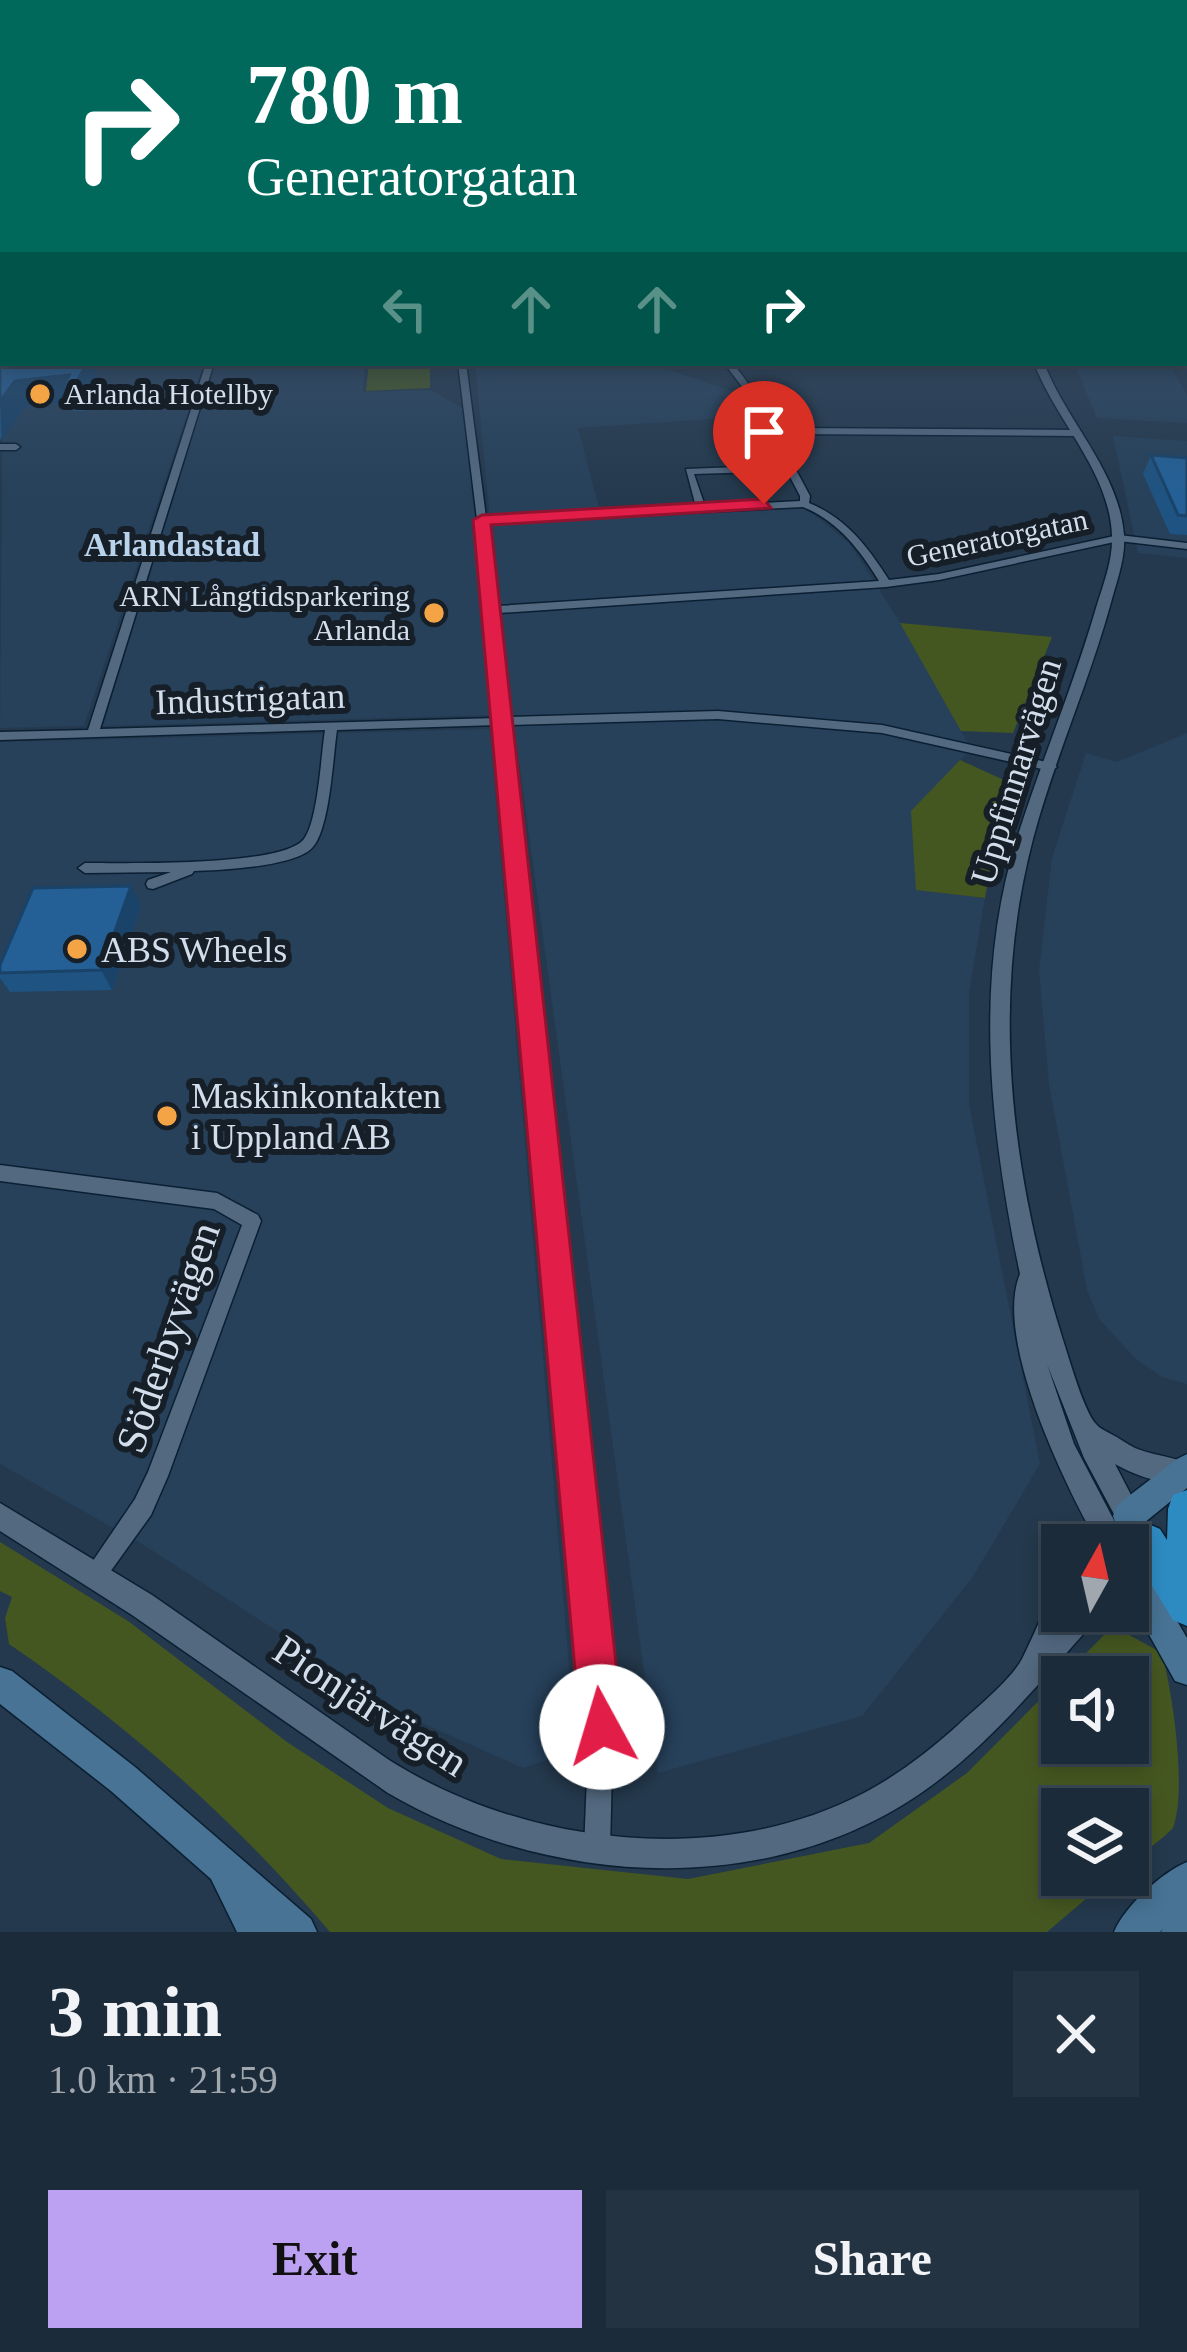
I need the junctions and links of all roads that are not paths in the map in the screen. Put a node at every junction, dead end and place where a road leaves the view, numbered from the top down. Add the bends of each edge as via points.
1 (209, 366) edge
2 (462, 366) edge
3 (730, 366) edge
4 (1042, 366) edge
5 (1078, 433) junction
6 (0, 447) edge
7 (16, 447) dead end
8 (804, 504) junction
9 (701, 508) junction
10 (482, 520) junction
11 (1118, 538) junction
12 (1187, 546) edge
13 (886, 584) junction
14 (493, 610) junction
15 (501, 722) junction
16 (332, 726) junction
17 (93, 733) junction
18 (0, 736) edge
19 (1051, 767) junction
20 (201, 866) junction
21 (85, 868) dead end
22 (153, 884) dead end
23 (0, 1173) edge
24 (1028, 1277) junction
25 (1083, 1430) junction
26 (1185, 1490) edge
27 (0, 1516) edge
28 (1109, 1524) edge
29 (1115, 1524) edge
30 (1146, 1524) edge
31 (1149, 1570) edge
32 (97, 1571) junction
33 (1187, 1582) edge
34 (1149, 1597) edge
35 (1187, 1606) edge
36 (1044, 1632) edge
37 (1064, 1632) edge
38 (1034, 1662) junction
39 (1187, 1669) edge
40 (0, 1683) edge
41 (597, 1850) junction
42 (1187, 1863) edge
43 (222, 1870) junction
44 (1180, 1910) edge
45 (258, 1932) edge
46 (298, 1932) edge
47 (1133, 1932) edge

1 - 17 street
2 - 10 street
3 - 5 street via 781,429
4 - 5 street, Uppfinnarvägen
5 - 11 street, Uppfinnarvägen via 1106,479
6 - 7 street
8 - 9 street
8 - 9 street, Generatorgatan via 790,468 776,464 689,471
8 - 13 street, Generatorgatan via 854,538
9 - 10 street
10 - 14 street
11 - 12 street, Generatorgatan
11 - 13 street, Generatorgatan
11 - 19 street, Uppfinnarvägen
13 - 14 street, Generatorgatan
14 - 15 street
15 - 16 street, Industrigatan
15 - 19 street, Industrigatan via 774,717 940,739
15 - 41 street via 602,1727
16 - 17 street, Industrigatan
16 - 20 street via 304,849 285,859
17 - 18 street, Industrigatan
19 - 24 street, Uppfinnarvägen via 1019,861 1003,967 1008,1130
20 - 21 street
20 - 22 street
23 - 32 street, Söderbyvägen via 217,1201 252,1221 157,1476
24 - 25 street, Uppfinnarvägen
24 - 28 street, Uppfinnarvägen via 1024,1313 1039,1373 1071,1463
25 - 26 street
25 - 29 street, Uppfinnarvägen
26 - 30 main road
26 - 33 highway
27 - 32 street, Pionjärvägen
31 - 35 highway
32 - 41 street, Pionjärvägen via 436,1803 525,1836
34 - 39 main road
36 - 38 street, Pionjärvägen
37 - 38 street, Pionjärvägen
38 - 41 street, Pionjärvägen via 936,1761 873,1805 798,1836 713,1852
40 - 43 main road
42 - 44 main road
43 - 45 main road
43 - 46 main road
44 - 47 main road

